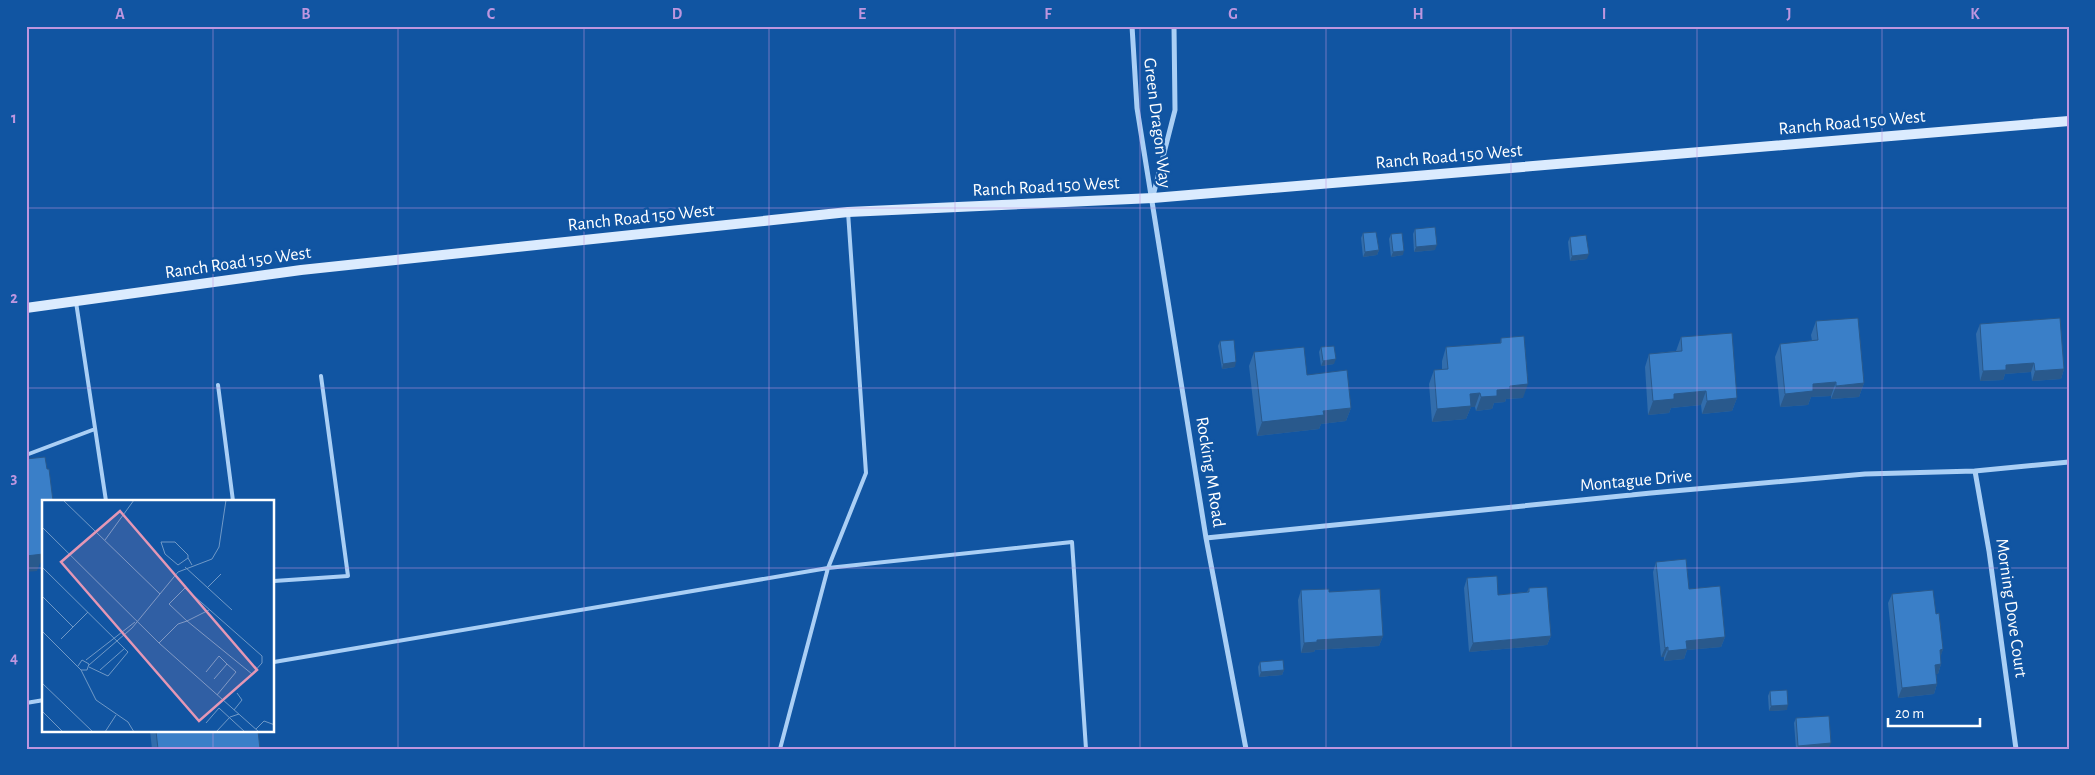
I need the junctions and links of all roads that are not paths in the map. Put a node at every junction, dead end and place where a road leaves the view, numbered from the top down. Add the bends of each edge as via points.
1 (1132, 26) edge
2 (1174, 26) edge
3 (2069, 120) edge
4 (1153, 198) junction
5 (848, 212) junction
6 (76, 302) junction
7 (26, 308) edge
8 (321, 376) dead end
9 (218, 385) dead end
10 (96, 429) junction
11 (26, 455) edge
12 (2069, 462) edge
13 (1975, 471) junction
14 (106, 500) edge
15 (234, 500) edge
16 (1206, 538) junction
17 (828, 568) junction
18 (275, 581) edge
19 (275, 662) edge
20 (42, 700) edge
21 (26, 703) edge
22 (780, 749) edge
23 (1086, 749) edge
24 (1246, 749) edge
25 (2016, 749) edge

1 - 4 street, Green Dragon Way via 1137,108
2 - 4 street, Green Dragon Way via 1175,110
3 - 4 main road, Ranch Road 150 West
4 - 5 main road, Ranch Road 150 West
4 - 16 street, Rocking M Road
5 - 6 main road, Ranch Road 150 West via 301,270
5 - 17 lane via 866,473
6 - 7 main road, Ranch Road 150 West
6 - 10 lane
8 - 18 lane via 348,576
9 - 15 lane
10 - 11 lane
10 - 14 lane
12 - 13 street, Montague Drive
13 - 16 street, Montague Drive via 1836,477
13 - 25 street, Morning Dove Court
16 - 24 street, Rocking M Road
17 - 19 lane
17 - 22 lane
17 - 23 lane via 1072,542
20 - 21 lane

